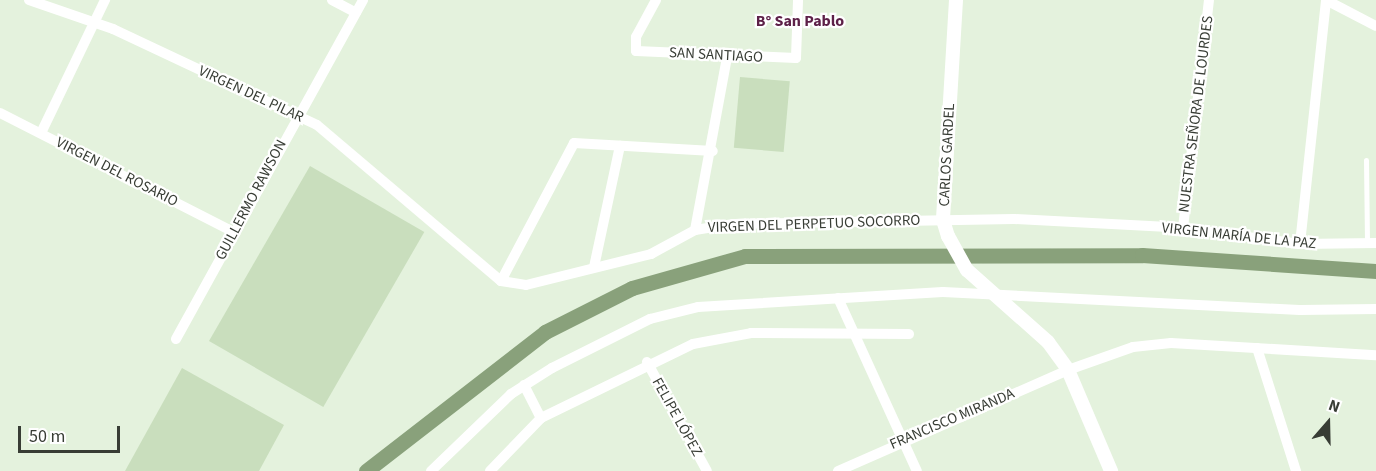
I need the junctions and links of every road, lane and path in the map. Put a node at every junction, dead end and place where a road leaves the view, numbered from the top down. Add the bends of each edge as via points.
1 (28, 0) edge
2 (105, 0) edge
3 (332, 0) edge
4 (363, 0) edge
5 (656, 0) edge
6 (798, 0) edge
7 (956, 0) edge
8 (1209, 0) edge
9 (1326, 0) edge
10 (356, 13) junction
11 (94, 21) junction
12 (1376, 26) edge
13 (728, 57) junction
14 (0, 113) edge
15 (298, 114) junction
16 (40, 134) junction
17 (620, 146) junction
18 (713, 151) junction
19 (1366, 160) dead end
20 (943, 220) junction
21 (1102, 223) joint
22 (1183, 228) junction
23 (695, 230) junction
24 (234, 232) junction
25 (1300, 244) junction
26 (1372, 244) edge
27 (594, 267) junction
28 (501, 281) junction
29 (992, 294) junction
30 (838, 298) junction
31 (1376, 309) edge
32 (854, 333) junction
33 (909, 334) dead end
34 (176, 339) dead end
35 (1257, 348) junction
36 (1376, 355) edge
37 (647, 362) junction
38 (1068, 369) junction
39 (524, 385) junction
40 (541, 418) junction
41 (902, 439) junction
42 (491, 470) edge
43 (431, 471) edge
44 (707, 471) edge
45 (838, 471) edge
46 (917, 471) edge
47 (1111, 471) edge
48 (1296, 471) edge

1 - 11 street, VIRGEN DEL PILAR
2 - 11 street
3 - 10 street
4 - 10 street, GUILLERMO RAWSON
5 - 13 street, SAN SANTIAGO via 636,37 636,51
6 - 13 street, SAN SANTIAGO via 796,58
7 - 20 street, CARLOS GARDEL
8 - 22 street, NUESTRA SEÑORA DE LOURDES
9 - 12 street
9 - 25 street
10 - 15 street, GUILLERMO RAWSON
11 - 15 street, VIRGEN DEL PILAR
11 - 16 street
13 - 18 street
14 - 16 street, VIRGEN DEL ROSARIO
15 - 24 street, GUILLERMO RAWSON
15 - 28 street, VIRGEN DEL PILAR
16 - 24 street, VIRGEN DEL ROSARIO
17 - 18 street
17 - 27 street
17 - 28 street via 574,143
18 - 23 street
19 - 26 lane
20 - 21 street, VIRGEN DEL PERPETUO SOCORRO
20 - 23 street, VIRGEN DEL PERPETUO SOCORRO
20 - 29 street, CARLOS GARDEL via 962,263
21 - 22 street, VIRGEN MARÍA DE LA PAZ
22 - 25 street, VIRGEN MARÍA DE LA PAZ
23 - 27 street, VIRGEN DEL PERPETUO SOCORRO via 651,254
24 - 34 street, GUILLERMO RAWSON
25 - 26 street, VIRGEN MARÍA DE LA PAZ
27 - 28 street, VIRGEN DEL PERPETUO SOCORRO via 526,285
29 - 30 street
29 - 31 street via 1300,310
29 - 38 street, CARLOS GARDEL via 1048,342
30 - 32 street
30 - 39 street via 698,307 650,319
32 - 33 street
32 - 37 street via 751,333 693,344
32 - 41 street
35 - 36 street, FRANCISCO MIRANDA
35 - 38 street, FRANCISCO MIRANDA via 1152,345
35 - 48 street
37 - 40 street
37 - 44 street, FELIPE LÓPEZ
38 - 41 street, FRANCISCO MIRANDA
38 - 47 street, CARLOS GARDEL
39 - 40 street
39 - 43 street
40 - 42 street
41 - 45 street, FRANCISCO MIRANDA
41 - 46 street

